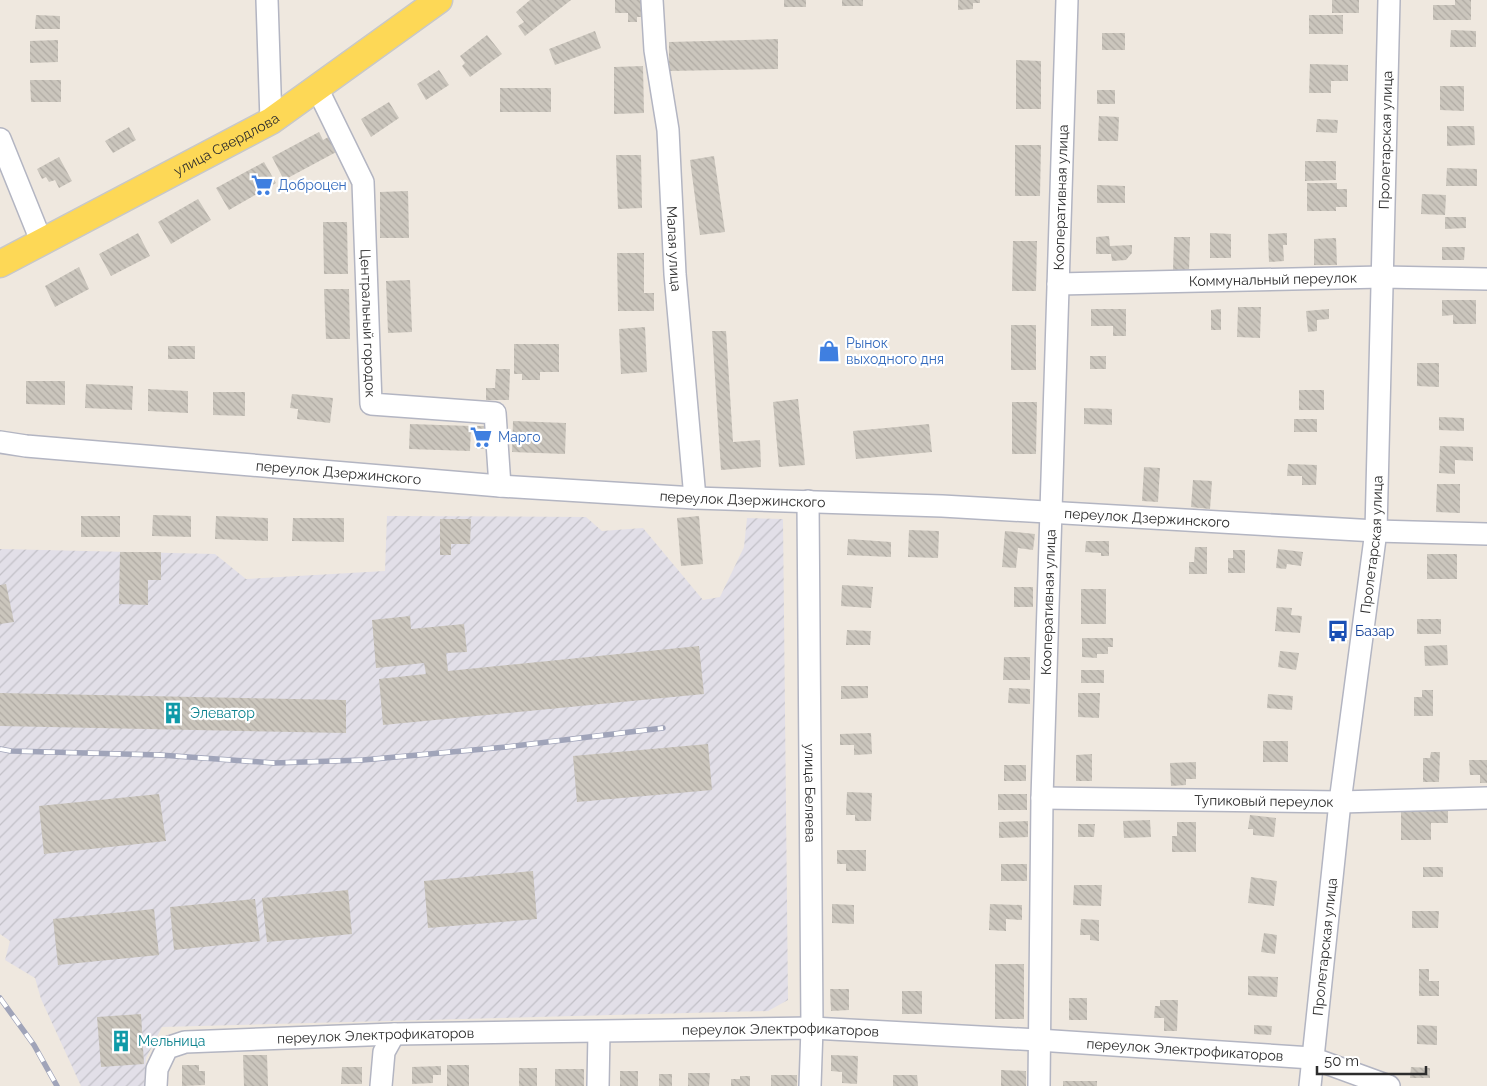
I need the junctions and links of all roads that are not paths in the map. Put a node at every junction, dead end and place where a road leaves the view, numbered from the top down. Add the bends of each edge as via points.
1 (267, 0) edge
2 (440, 0) edge
3 (652, 0) edge
4 (1067, 0) edge
5 (1389, 0) edge
6 (317, 88) junction
7 (271, 121) junction
8 (0, 139) edge
9 (42, 243) junction
10 (0, 264) edge
11 (1382, 277) junction
12 (1487, 279) edge
13 (1058, 284) junction
14 (0, 442) edge
15 (500, 486) junction
16 (696, 498) junction
17 (808, 501) junction
18 (1050, 512) junction
19 (1376, 531) junction
20 (1487, 534) edge
21 (1042, 798) junction
22 (1487, 798) edge
23 (1340, 802) junction
24 (812, 1028) junction
25 (599, 1032) junction
26 (394, 1034) junction
27 (1038, 1040) junction
28 (1312, 1058) junction
29 (156, 1086) edge
30 (382, 1086) edge
31 (598, 1086) edge
32 (810, 1086) edge
33 (1038, 1086) edge
34 (1310, 1086) edge
35 (1389, 1086) edge

1 - 7 street
2 - 6 main road, улица Свердлова
3 - 16 street, Малая улица via 655,50 668,130 675,274
4 - 13 street, Кооперативная улица
5 - 11 street, Пролетарская улица
6 - 7 main road, улица Свердлова
6 - 15 street, Центральный городок via 363,182 371,404 495,413
7 - 9 main road, улица Свердлова
8 - 9 street
9 - 10 main road, улица Свердлова
11 - 12 street, Коммунальный переулок
11 - 13 street, Коммунальный переулок
11 - 19 street, Пролетарская улица
13 - 18 street, Кооперативная улица
14 - 15 street, переулок Дзержинского
15 - 16 street, переулок Дзержинского
16 - 17 street, переулок Дзержинского
17 - 18 street, переулок Дзержинского
17 - 24 street, улица Беляева
18 - 19 street, переулок Дзержинского
18 - 21 street, Кооперативная улица
19 - 20 street, переулок Дзержинского
19 - 23 street, Пролетарская улица
21 - 23 street, Тупиковый переулок
21 - 27 street, Кооперативная улица
22 - 23 street, Тупиковый переулок
23 - 28 street, Пролетарская улица
24 - 25 street, переулок Электрофикаторов
24 - 27 street, переулок Электрофикаторов
24 - 32 street, улица Беляева
25 - 26 street, переулок Электрофикаторов
25 - 31 street
26 - 29 street, переулок Электрофикаторов via 185,1042 166,1048 157,1069
26 - 30 street via 384,1052
27 - 28 street, переулок Электрофикаторов
27 - 33 street, Кооперативная улица
28 - 34 street, Пролетарская улица
28 - 35 street, переулок Электрофикаторов

